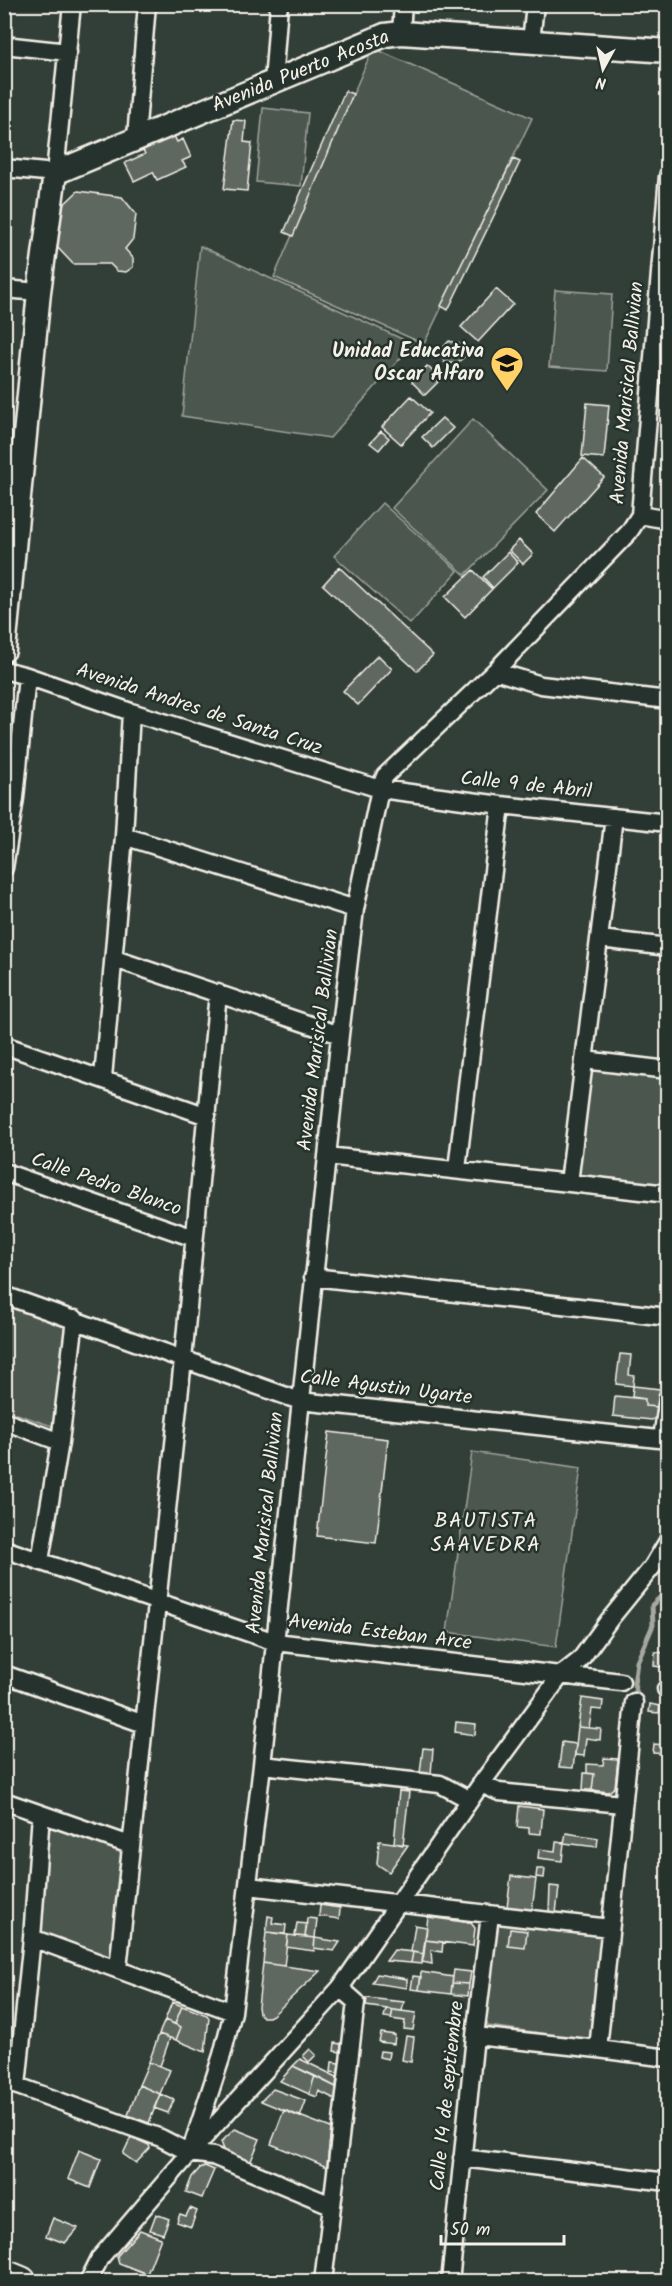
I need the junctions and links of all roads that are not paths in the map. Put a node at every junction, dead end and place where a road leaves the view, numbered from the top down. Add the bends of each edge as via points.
1 (72, 4) edge
2 (147, 4) edge
3 (279, 4) edge
4 (403, 4) edge
5 (535, 4) edge
6 (401, 33) junction
7 (531, 42) junction
8 (4, 45) edge
9 (668, 51) edge
10 (68, 52) junction
11 (273, 83) junction
12 (136, 138) junction
13 (4, 168) edge
14 (55, 172) junction
15 (667, 183) edge
16 (4, 289) edge
17 (39, 292) junction
18 (13, 475) edge
19 (640, 515) junction
20 (668, 520) edge
21 (4, 650) edge
22 (4, 670) edge
23 (495, 672) junction
24 (27, 676) junction
25 (668, 700) edge
26 (131, 712) junction
27 (380, 789) junction
28 (10, 797) edge
29 (501, 805) junction
30 (614, 817) junction
31 (668, 823) edge
32 (124, 836) junction
33 (4, 868) edge
34 (356, 909) junction
35 (600, 939) junction
36 (668, 947) edge
37 (115, 959) junction
38 (218, 993) junction
39 (340, 1035) junction
40 (4, 1045) edge
41 (584, 1060) junction
42 (668, 1070) edge
43 (103, 1078) junction
44 (207, 1116) junction
45 (327, 1156) junction
46 (457, 1169) junction
47 (4, 1172) edge
48 (569, 1183) junction
49 (668, 1194) edge
50 (194, 1238) junction
51 (313, 1277) junction
52 (4, 1295) edge
53 (668, 1317) edge
54 (75, 1319) junction
55 (183, 1360) junction
56 (668, 1397) edge
57 (300, 1401) junction
58 (4, 1421) edge
59 (665, 1440) edge
60 (60, 1442) junction
61 (668, 1541) edge
62 (4, 1549) edge
63 (40, 1561) junction
64 (157, 1603) junction
65 (275, 1642) junction
66 (4, 1674) edge
67 (561, 1675) junction
68 (621, 1682) dead end
69 (634, 1702) dead end
70 (144, 1724) junction
71 (262, 1765) junction
72 (481, 1784) junction
73 (470, 1800) junction
74 (4, 1801) edge
75 (622, 1804) junction
76 (41, 1814) junction
77 (130, 1845) junction
78 (248, 1886) junction
79 (399, 1902) junction
80 (490, 1916) junction
81 (610, 1928) junction
82 (32, 1938) junction
83 (118, 1969) junction
84 (340, 1988) junction
85 (233, 2012) junction
86 (475, 2036) junction
87 (598, 2049) junction
88 (668, 2058) edge
89 (11, 2083) edge
90 (190, 2154) junction
91 (462, 2158) junction
92 (668, 2182) edge
93 (331, 2205) junction
94 (4, 2275) edge
95 (21, 2282) edge
96 (88, 2282) edge
97 (323, 2282) edge
98 (450, 2282) edge

1 - 10 street
2 - 12 street
3 - 11 street
4 - 6 street
5 - 7 street
6 - 7 street, Avenida Puerto Acosta
6 - 11 street, Avenida Puerto Acosta via 385,34
7 - 9 street, Avenida Puerto Acosta
8 - 10 street
10 - 14 street
11 - 12 street, Avenida Puerto Acosta
12 - 14 street, Avenida Puerto Acosta
13 - 14 street
14 - 17 street
15 - 19 street, Avenida Marisical Ballivian
16 - 17 street
17 - 18 street
18 - 21 street
19 - 20 street
19 - 23 street, Avenida Marisical Ballivian via 629,532
22 - 24 street, Avenida Andres de Santa Cruz
23 - 25 street via 541,685
23 - 27 street, Avenida Marisical Ballivian via 385,776
24 - 26 street, Avenida Andres de Santa Cruz
24 - 28 street
26 - 27 street, Avenida Andres de Santa Cruz
26 - 32 street
27 - 29 street, Calle 9 de Abril
27 - 34 street, Avenida Marisical Ballivian
28 - 33 street
29 - 30 street, Calle 9 de Abril
29 - 46 street
30 - 31 street, Calle 9 de Abril
30 - 35 street
32 - 34 street
32 - 37 street
34 - 39 street, Avenida Marisical Ballivian
35 - 36 street
35 - 41 street
37 - 38 street
37 - 43 street
38 - 39 street
38 - 44 street
39 - 45 street, Avenida Marisical Ballivian
40 - 43 street
41 - 42 street
41 - 48 street
43 - 44 street
44 - 50 street
45 - 46 street
45 - 51 street, Avenida Marisical Ballivian
46 - 48 street
47 - 50 street, Calle Pedro Blanco
48 - 49 street
50 - 55 street
51 - 53 street
51 - 57 street, Avenida Marisical Ballivian
52 - 54 street, Calle Agustin Ugarte
54 - 55 street, Calle Agustin Ugarte
54 - 60 street
55 - 57 street, Calle Agustin Ugarte
55 - 64 street
56 - 59 street, Calle Agustin Ugarte
57 - 59 street, Calle Agustin Ugarte
57 - 65 street, Avenida Marisical Ballivian
58 - 60 street
60 - 63 street
61 - 67 street via 580,1660
62 - 63 street, Avenida Esteban Arce
63 - 64 street, Avenida Esteban Arce
64 - 65 street, Avenida Esteban Arce
64 - 70 street
65 - 67 street, Avenida Esteban Arce
65 - 71 street, Avenida Marisical Ballivian
66 - 70 street
67 - 68 street, Avenida Esteban Arce
67 - 72 street
69 - 75 street
70 - 77 street
71 - 73 street via 440,1784
71 - 78 street, Avenida Marisical Ballivian
72 - 73 street
72 - 75 street via 499,1792
73 - 79 street
74 - 76 street
75 - 81 street
76 - 77 street
76 - 82 street
77 - 83 street
78 - 79 street
78 - 85 street, Avenida Marisical Ballivian
79 - 80 street
79 - 84 street
80 - 81 street
80 - 86 street, Calle 14 de septiembre
81 - 87 street
82 - 83 street
82 - 89 street
83 - 85 street
84 - 90 street
84 - 93 street via 356,2002
85 - 90 street, Avenida Marisical Ballivian
86 - 87 street
86 - 91 street, Calle 14 de septiembre
87 - 88 street
89 - 90 street via 161,2138
90 - 93 street via 213,2156
90 - 96 street via 100,2258
91 - 92 street
91 - 98 street, Calle 14 de septiembre
93 - 97 street
94 - 95 highway

